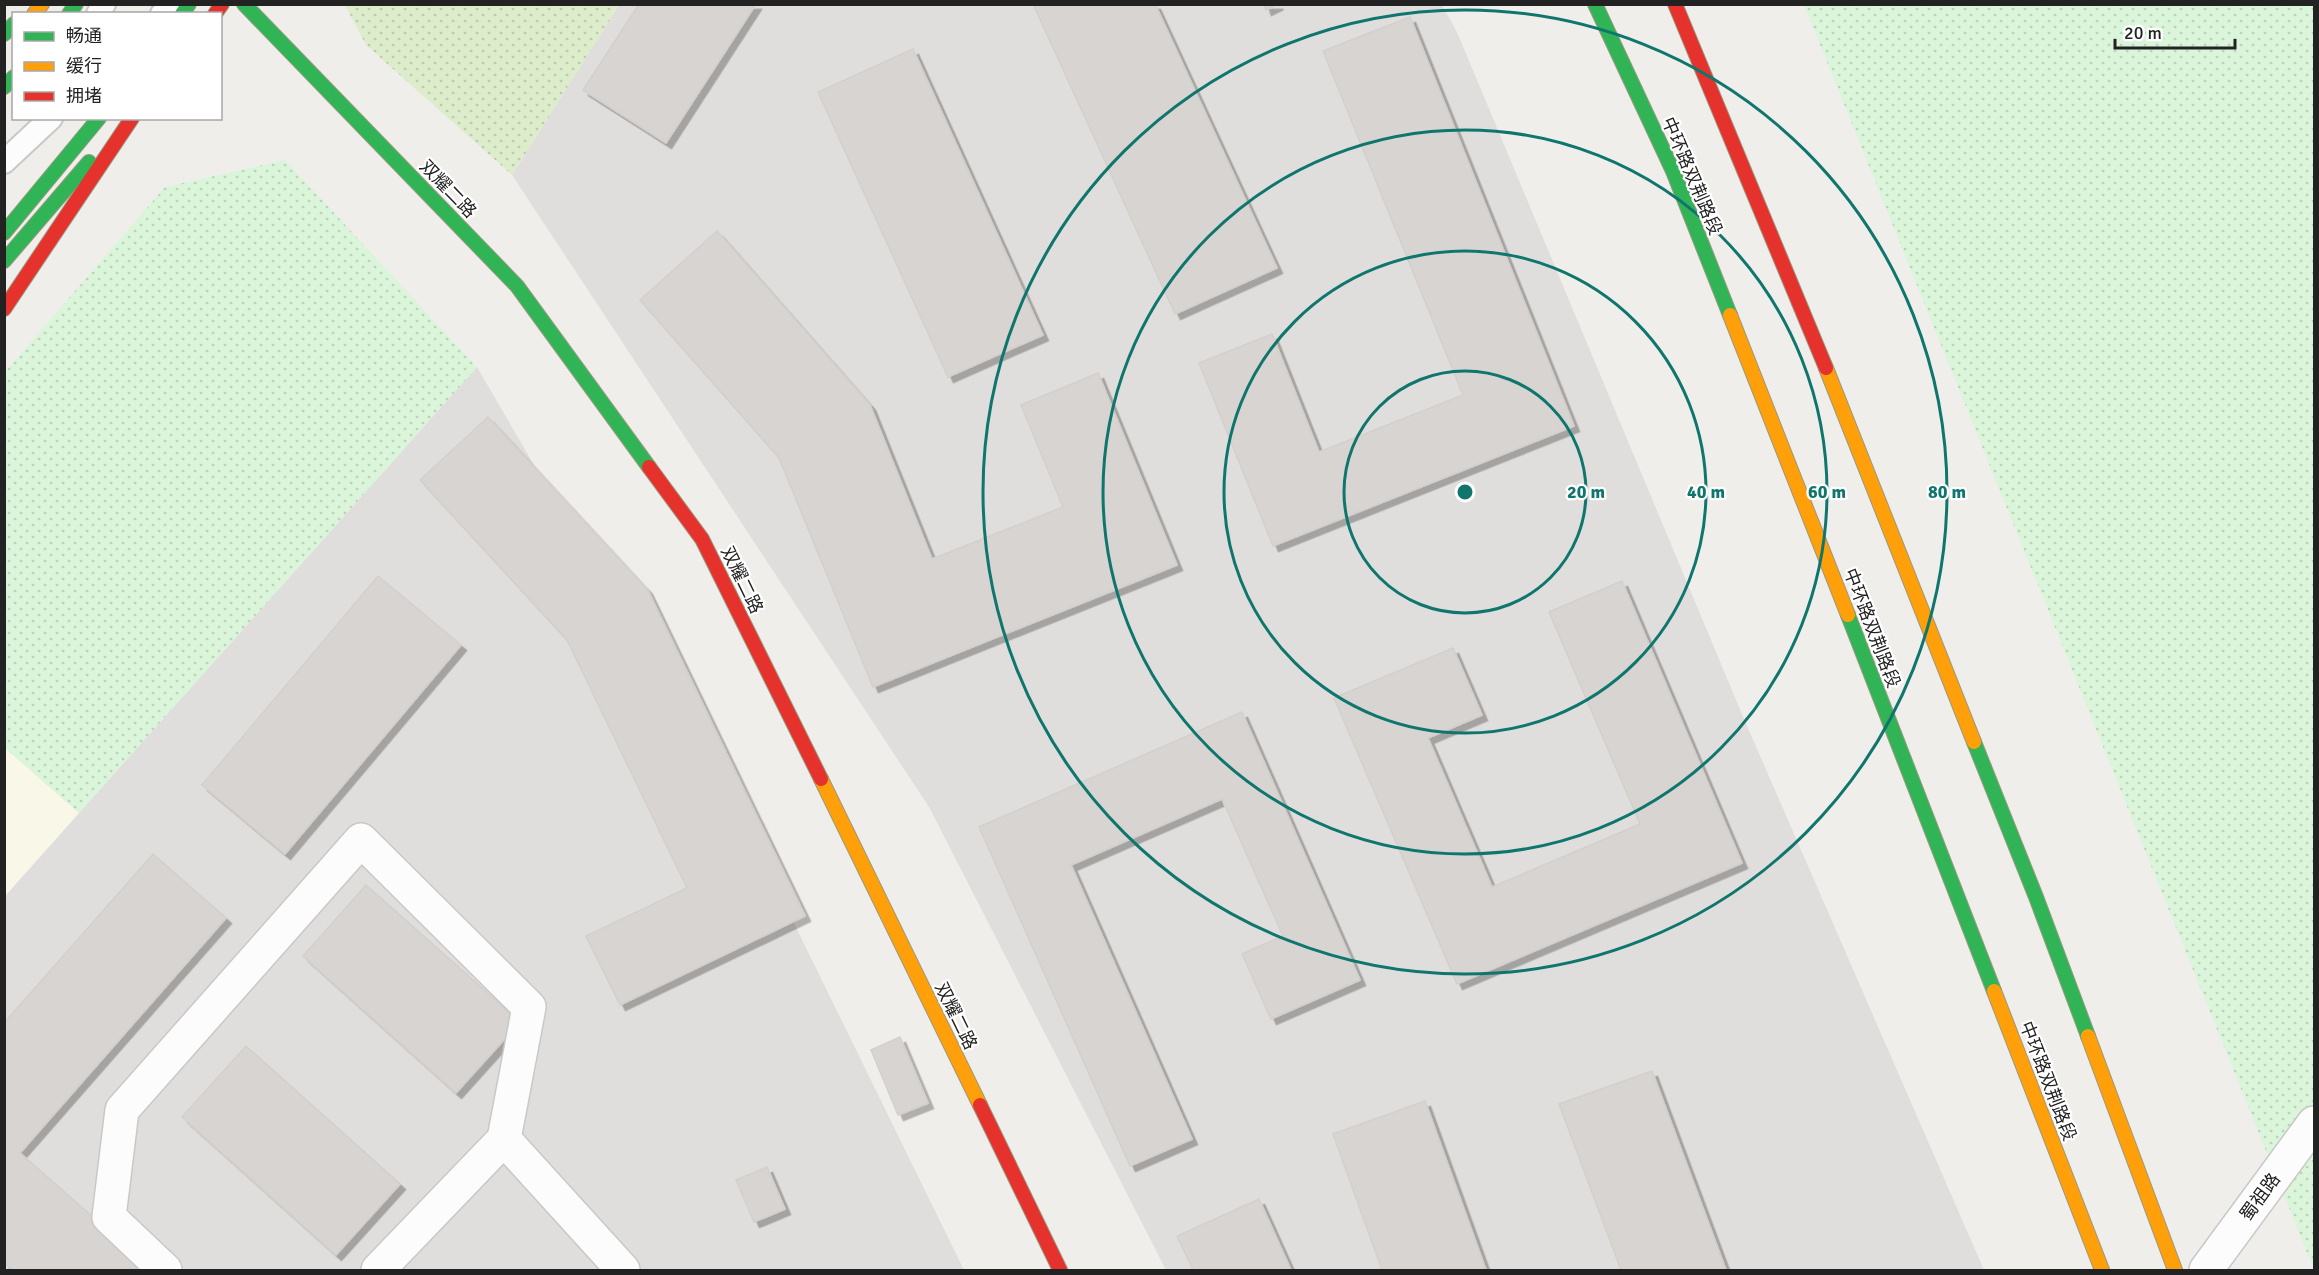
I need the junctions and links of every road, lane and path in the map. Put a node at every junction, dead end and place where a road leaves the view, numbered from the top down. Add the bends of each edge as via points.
1 (244, 4) edge
2 (1595, 4) edge
3 (1675, 4) edge
4 (26, 120) edge
5 (49, 120) edge
6 (97, 120) edge
7 (124, 120) edge
8 (131, 120) edge
9 (4, 153) edge
10 (4, 162) edge
11 (4, 233) edge
12 (4, 261) edge
13 (4, 309) edge
14 (2314, 1123) edge
15 (504, 1139) junction
16 (165, 1270) edge
17 (378, 1270) edge
18 (622, 1270) edge
19 (1060, 1270) edge
20 (2102, 1270) edge
21 (2175, 1270) edge
22 (2206, 1270) edge

1 - 19 main road, 双耀二路 via 517,286 702,539
2 - 20 main road, 中环路双荆路段 via 1673,171
3 - 21 main road via 1800,303 2031,886
4 - 9 lane
5 - 10 lane
6 - 11 main road
7 - 12 main road
8 - 13 main road
14 - 22 street, 蜀祖路
15 - 16 street via 529,1007 361,840 122,1110 109,1217
15 - 17 street
15 - 18 street

